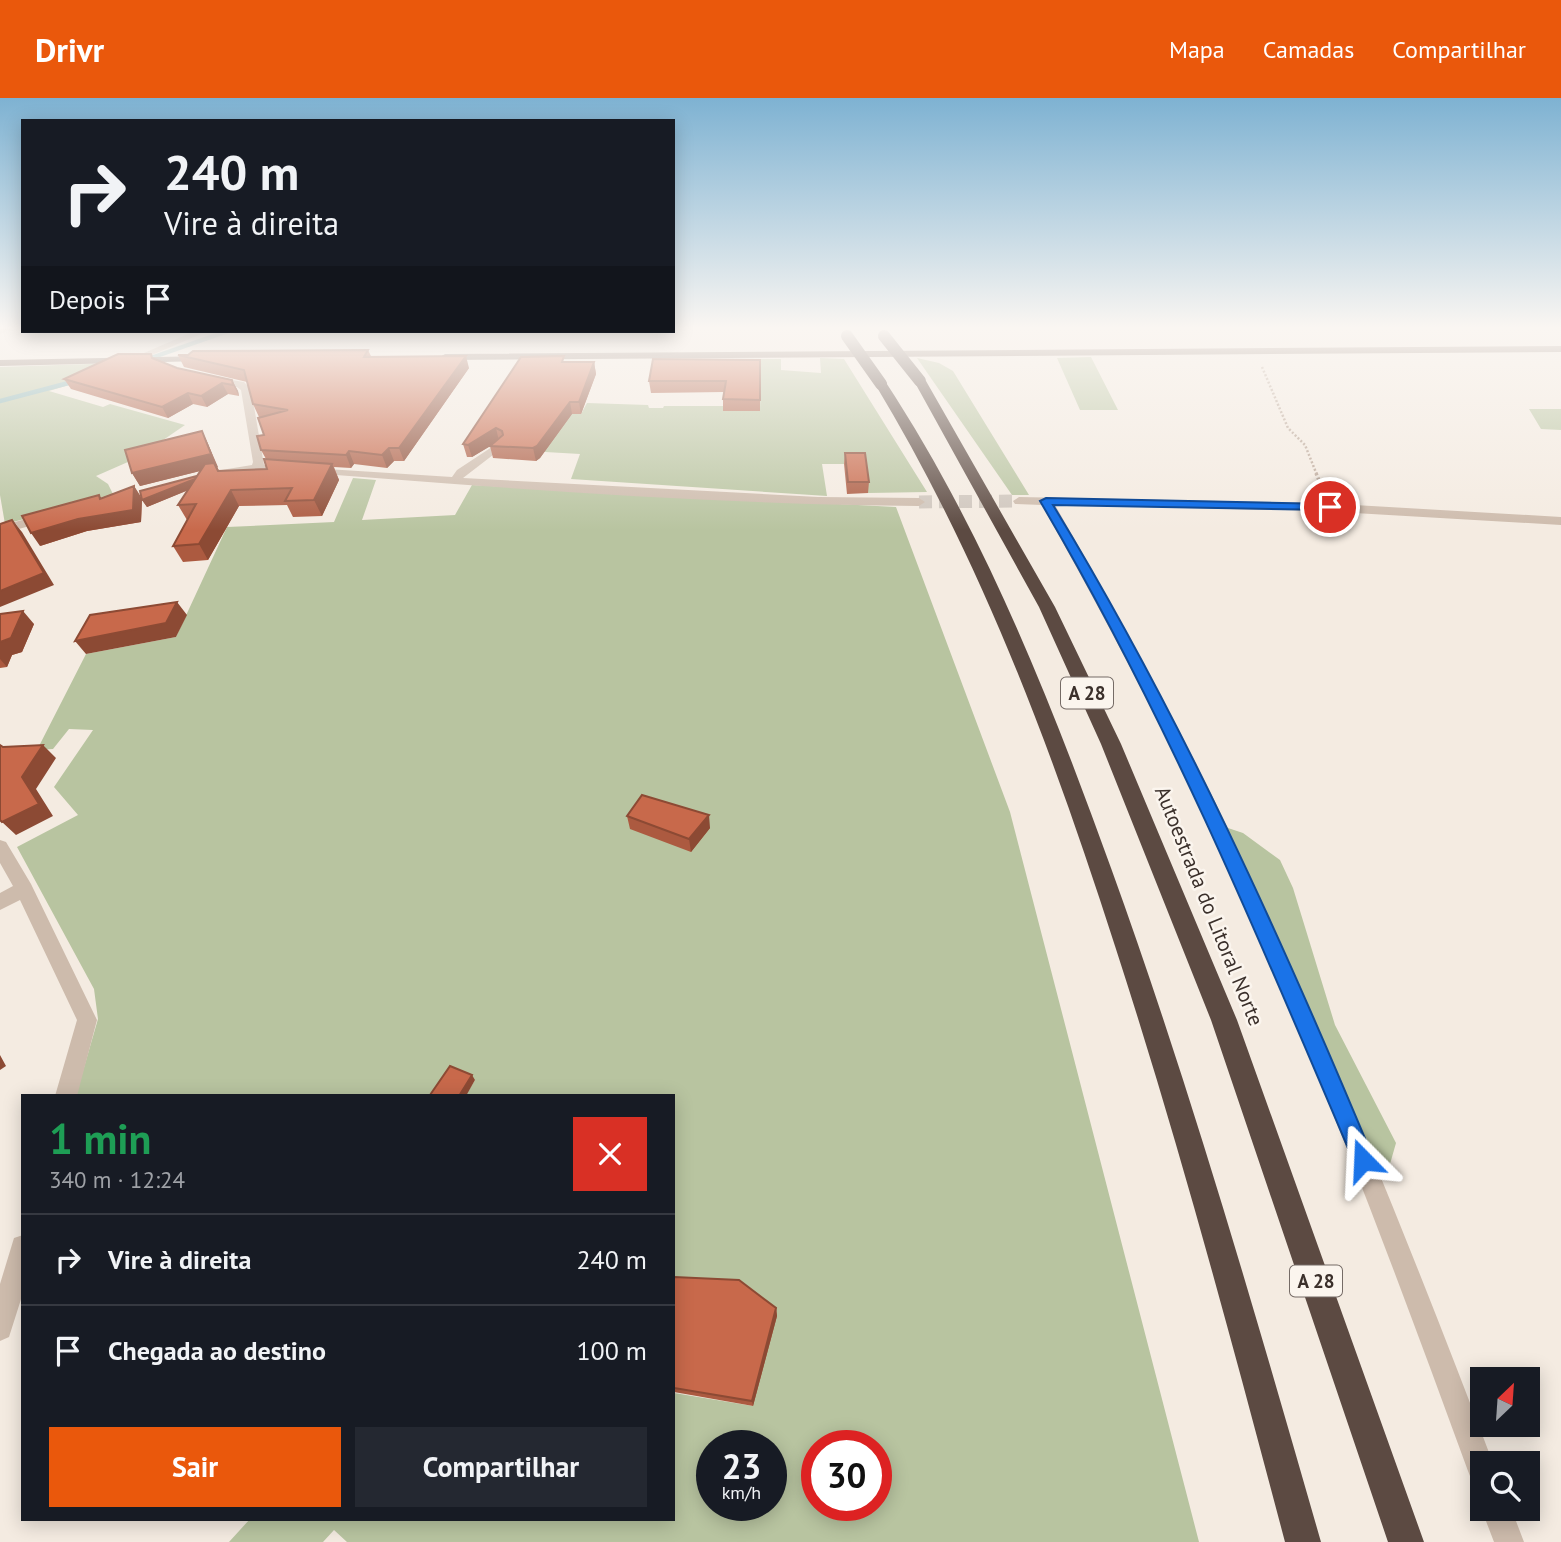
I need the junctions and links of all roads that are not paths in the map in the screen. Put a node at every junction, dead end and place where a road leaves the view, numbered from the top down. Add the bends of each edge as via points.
1 (247, 396) edge
2 (888, 396) edge
3 (929, 396) edge
4 (498, 446) edge
5 (257, 468) junction
6 (193, 478) edge
7 (455, 482) junction
8 (1019, 501) tunnel mouth
9 (1046, 501) junction
10 (919, 502) tunnel mouth
11 (67, 512) edge
12 (1561, 521) edge
13 (0, 530) edge
14 (0, 847) edge
15 (24, 889) junction
16 (0, 902) edge
17 (67, 1094) edge
18 (21, 1254) edge
19 (0, 1328) edge
20 (1474, 1451) edge
21 (1501, 1521) edge
22 (1303, 1542) edge
23 (1406, 1542) edge
24 (1509, 1542) edge

1 - 5 street
2 - 22 highway, A 28, bridge via 970,546 1078,804 1169,1072
3 - 23 highway, Autoestrada do Litoral Norte / A 28, bridge via 1047,607 1111,744 1224,1020
4 - 7 street via 461,472
5 - 6 street
5 - 7 street
7 - 10 street
8 - 9 street
9 - 12 street via 1330,507
9 - 20 street via 1154,698 1258,914 1344,1109
11 - 13 street
14 - 15 street
15 - 16 street
15 - 17 street via 87,1020
18 - 19 street
21 - 24 street

